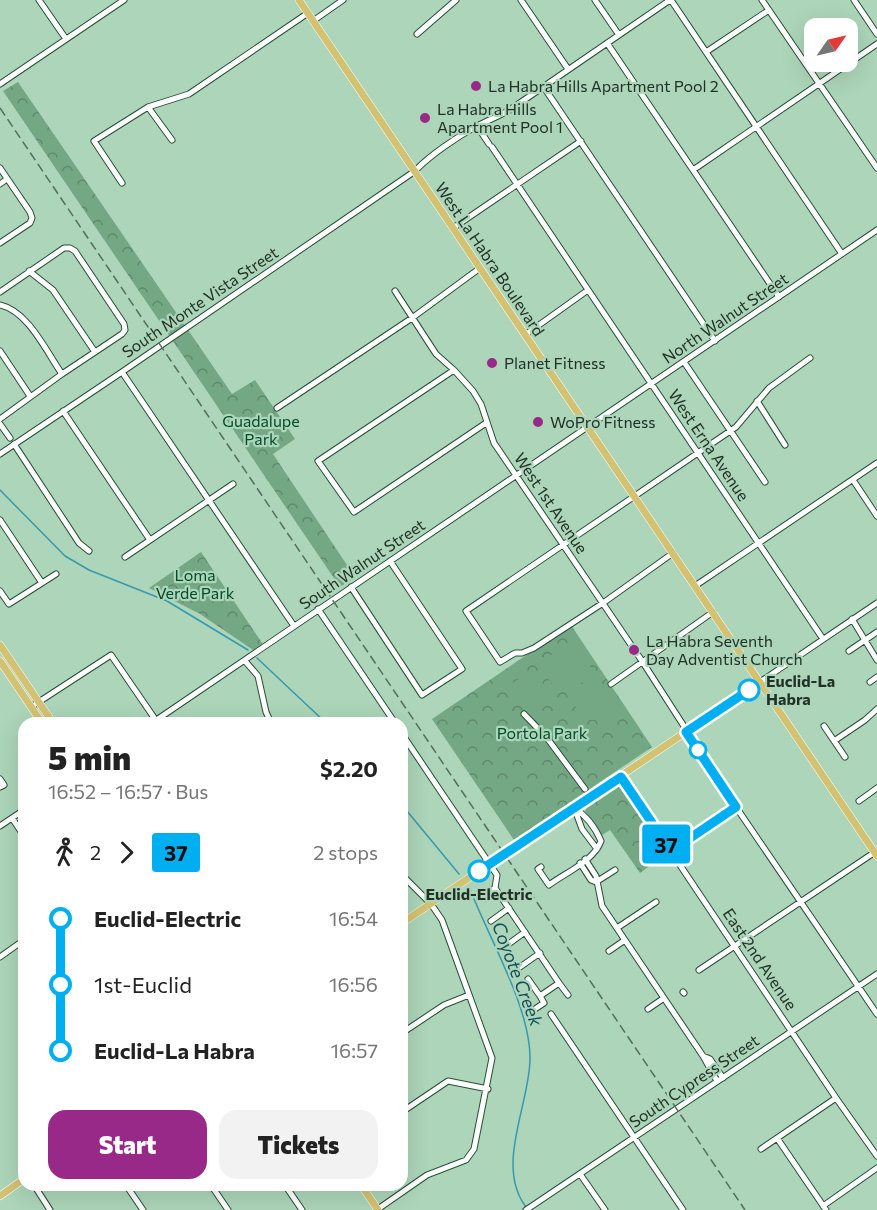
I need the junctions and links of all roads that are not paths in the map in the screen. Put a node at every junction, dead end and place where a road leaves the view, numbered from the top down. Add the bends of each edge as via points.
1 (39, 0) edge
2 (124, 0) edge
3 (299, 0) edge
4 (343, 0) edge
5 (456, 0) edge
6 (521, 0) edge
7 (595, 0) edge
8 (670, 0) edge
9 (762, 0) edge
10 (854, 0) edge
11 (769, 10) junction
12 (308, 13) junction
13 (313, 21) junction
14 (417, 34) dead end
15 (877, 34) edge
16 (619, 36) junction
17 (66, 39) junction
18 (607, 43) junction
19 (877, 44) edge
20 (706, 52) junction
21 (568, 69) junction
22 (0, 84) edge
23 (820, 84) junction
24 (543, 87) junction
25 (148, 107) junction
26 (477, 126) junction
27 (756, 127) junction
28 (172, 140) dead end
29 (580, 141) junction
30 (0, 168) edge
31 (877, 168) edge
32 (693, 170) junction
33 (415, 171) junction
34 (7, 179) junction
35 (122, 183) dead end
36 (0, 184) edge
37 (517, 185) junction
38 (453, 228) junction
39 (877, 230) edge
40 (0, 243) edge
41 (842, 254) junction
42 (480, 268) junction
43 (29, 271) junction
44 (395, 291) dead end
45 (588, 291) junction
46 (0, 292) edge
47 (779, 297) junction
48 (0, 305) edge
49 (412, 318) junction
50 (525, 334) junction
51 (715, 340) junction
52 (0, 351) edge
53 (95, 352) junction
54 (810, 358) dead end
55 (684, 362) junction
56 (454, 370) junction
57 (122, 372) junction
58 (62, 374) junction
59 (652, 384) junction
60 (30, 396) junction
61 (757, 401) junction
62 (277, 408) dead end
63 (63, 411) junction
64 (0, 422) edge
65 (486, 423) junction
66 (588, 428) junction
67 (730, 430) junction
68 (10, 438) dead end
69 (14, 444) junction
70 (785, 445) dead end
71 (698, 452) junction
72 (0, 453) edge
73 (877, 463) edge
74 (517, 476) junction
75 (853, 480) junction
76 (765, 482) dead end
77 (233, 484) dead end
78 (634, 496) junction
79 (208, 501) junction
80 (877, 516) edge
81 (0, 520) edge
82 (150, 540) junction
83 (759, 543) junction
84 (563, 544) junction
85 (89, 551) dead end
86 (673, 554) junction
87 (125, 557) dead end
88 (390, 561) junction
89 (56, 574) dead end
90 (42, 583) junction
91 (695, 586) junction
92 (351, 587) junction
93 (0, 591) edge
94 (603, 603) junction
95 (877, 603) edge
96 (318, 609) junction
97 (713, 612) junction
98 (852, 619) junction
99 (294, 626) junction
100 (877, 632) edge
101 (824, 639) junction
102 (864, 641) junction
103 (0, 645) edge
104 (849, 651) dead end
105 (877, 660) edge
106 (0, 661) edge
107 (245, 661) junction
108 (642, 661) junction
109 (877, 677) edge
110 (760, 682) junction
111 (870, 682) dead end
112 (611, 684) dead end
113 (39, 702) junction
114 (31, 707) junction
115 (877, 709) edge
116 (524, 714) dead end
117 (38, 717) edge
118 (49, 717) edge
119 (152, 717) edge
120 (162, 717) edge
121 (269, 717) edge
122 (391, 717) edge
123 (824, 726) dead end
124 (686, 732) junction
125 (834, 741) junction
126 (408, 743) edge
127 (845, 757) dead end
128 (621, 777) junction
129 (0, 780) edge
130 (0, 787) edge
131 (877, 788) edge
132 (585, 789) dead end
133 (859, 801) dead end
134 (736, 807) junction
135 (574, 808) junction
136 (18, 814) edge
137 (12, 818) junction
138 (0, 826) edge
139 (18, 826) edge
140 (597, 849) junction
141 (671, 851) junction
142 (876, 854) edge
143 (583, 861) junction
144 (490, 864) junction
145 (541, 867) dead end
146 (615, 870) dead end
147 (408, 881) edge
148 (596, 882) junction
149 (495, 888) junction
150 (482, 897) dead end
151 (801, 901) junction
152 (656, 902) dead end
153 (431, 904) junction
154 (509, 908) junction
155 (408, 919) edge
156 (491, 921) dead end
157 (617, 928) junction
158 (525, 932) junction
159 (625, 940) junction
160 (18, 944) edge
161 (735, 946) junction
162 (503, 948) dead end
163 (609, 951) dead end
164 (540, 954) junction
165 (0, 957) edge
166 (699, 970) dead end
167 (513, 972) dead end
168 (877, 974) edge
169 (528, 979) dead end
170 (559, 983) junction
171 (859, 986) junction
172 (469, 995) junction
173 (568, 995) dead end
174 (540, 996) junction
175 (664, 998) junction
176 (648, 1009) dead end
177 (529, 1013) dead end
178 (550, 1014) dead end
179 (877, 1014) edge
180 (408, 1029) edge
181 (792, 1031) junction
182 (720, 1079) junction
183 (488, 1089) junction
184 (836, 1098) junction
185 (408, 1108) edge
186 (633, 1138) junction
187 (777, 1138) junction
188 (761, 1149) dead end
189 (877, 1156) edge
190 (877, 1168) edge
191 (580, 1174) junction
192 (18, 1183) edge
193 (408, 1188) edge
194 (38, 1191) edge
195 (130, 1191) edge
196 (215, 1191) edge
197 (289, 1191) edge
198 (365, 1191) edge
199 (404, 1191) edge
200 (0, 1196) edge
201 (528, 1208) edge
202 (825, 1208) edge
203 (378, 1209) edge
204 (50, 1210) edge
205 (143, 1210) edge
206 (228, 1210) edge
207 (302, 1210) edge
208 (604, 1210) edge
209 (683, 1210) edge

1 - 17 street
2 - 17 street
3 - 12 main road, West La Habra Boulevard
4 - 13 street
5 - 14 street
6 - 21 street
7 - 16 street
8 - 16 street, South Monte Vista Street
8 - 20 street
9 - 11 street
10 - 15 street
11 - 20 street
11 - 23 street
12 - 13 main road, West La Habra Boulevard
12 - 25 street via 189,94
13 - 33 main road, West La Habra Boulevard
16 - 18 street, South Monte Vista Street
17 - 22 street
18 - 21 street, South Monte Vista Street
18 - 32 street
19 - 23 street
20 - 27 street
21 - 24 street, South Monte Vista Street
23 - 27 street
23 - 31 street
24 - 26 street, South Monte Vista Street
24 - 29 street
25 - 28 street
25 - 35 street via 94,141
26 - 33 street, South Monte Vista Street
26 - 37 street, West Erna Avenue
27 - 32 street
27 - 41 street
29 - 37 street
29 - 51 street
30 - 34 street
32 - 47 street
33 - 38 main road, West La Habra Boulevard
33 - 57 street, South Monte Vista Street
34 - 36 street
34 - 40 street via 32,218
37 - 38 street
37 - 45 street, West Erna Avenue
38 - 42 main road, West La Habra Boulevard
39 - 41 street, North Walnut Street
41 - 47 street, North Walnut Street
42 - 49 street
42 - 50 main road, West La Habra Boulevard
43 - 46 street
43 - 53 street via 53,290
43 - 53 street via 64,248 75,251 124,324 122,334
44 - 49 street, West 1st Avenue
45 - 50 street
45 - 59 street, West Erna Avenue
47 - 51 street, North Walnut Street
48 - 58 street via 12,308 26,320
49 - 56 street, West 1st Avenue via 436,354
49 - 62 street
50 - 66 main road, West La Habra Boulevard
51 - 55 street, North Walnut Street
52 - 60 street
53 - 58 street
54 - 61 street
55 - 59 street, North Walnut Street
55 - 67 street
56 - 65 street, West 1st Avenue via 481,404
56 - 65 street via 318,461 354,512
57 - 63 street, South Monte Vista Street
57 - 79 street
58 - 60 street
59 - 66 street, North Walnut Street
59 - 71 street, West Erna Avenue
60 - 64 street
61 - 67 street
61 - 70 street
63 - 69 street, South Monte Vista Street
63 - 82 street
64 - 68 street
65 - 74 street, West 1st Avenue via 494,443
66 - 74 street, South Walnut Street
66 - 78 main road, West La Habra Boulevard
67 - 71 street
67 - 76 street
69 - 72 street, South Monte Vista Street
69 - 85 street
71 - 78 street
71 - 83 street, West Erna Avenue
73 - 75 street
74 - 84 street, West 1st Avenue
74 - 88 street, South Walnut Street
75 - 80 street
75 - 83 street
77 - 79 street
78 - 84 street
78 - 86 main road, West La Habra Boulevard
79 - 82 street
79 - 99 street
81 - 90 street
82 - 87 street
83 - 91 street
83 - 101 street, West Erna Avenue
84 - 94 street, West 1st Avenue
84 - 94 street via 466,610 500,662 534,648
86 - 91 main road, West La Habra Boulevard
86 - 94 street
88 - 92 street, South Walnut Street
88 - 92 street via 462,669 422,694
89 - 90 street
90 - 93 street via 9,604
91 - 97 main road, West La Habra Boulevard
92 - 96 street, South Walnut Street
94 - 108 street, West 1st Avenue
95 - 98 street
96 - 99 street, South Walnut Street
96 - 122 street
97 - 108 street
97 - 110 main road, West La Habra Boulevard
98 - 101 street
98 - 102 street
99 - 107 street, South Walnut Street
100 - 102 street
101 - 110 street
102 - 104 street
102 - 105 street
103 - 113 main road
106 - 114 main road
107 - 120 street, South Walnut Street
107 - 121 street via 258,676
108 - 112 street
108 - 124 street, West 1st Avenue
109 - 111 street
110 - 124 main road
110 - 142 main road, West La Habra Boulevard
113 - 114 street
113 - 118 main road
113 - 119 street via 111,655
114 - 117 main road
115 - 125 street
116 - 132 street via 548,738
123 - 125 street
124 - 128 main road
124 - 134 street, West 1st Avenue
125 - 127 street
126 - 144 street
128 - 135 main road
128 - 141 street, East 2nd Avenue
129 - 130 street via 4,785
131 - 133 street
134 - 141 street
134 - 151 street, West 1st Avenue
135 - 140 street via 582,829
135 - 140 street via 584,814 600,838
135 - 144 main road
136 - 137 street
137 - 138 street
137 - 139 street
140 - 143 street
141 - 161 street, East 2nd Avenue
142 - 151 street
143 - 145 street via 549,885 538,869
143 - 148 street via 591,880
144 - 149 street via 497,875
144 - 153 main road
146 - 148 street
147 - 153 street
148 - 157 street via 602,906
149 - 150 street
149 - 154 street
151 - 161 street
151 - 171 street, West 1st Avenue
152 - 157 street
153 - 155 main road
153 - 172 street via 442,920
154 - 156 street
154 - 158 street
157 - 159 street
158 - 162 street
158 - 164 street
159 - 163 street
159 - 175 street
160 - 165 street
161 - 166 street
161 - 181 street, East 2nd Avenue
164 - 167 street
164 - 170 street
168 - 171 street, South Cypress Street
169 - 174 street
170 - 173 street
170 - 174 street
171 - 179 street, West 1st Avenue
171 - 181 street, South Cypress Street
172 - 180 street via 444,1005
172 - 183 street via 492,1058
174 - 177 street via 544,1003
175 - 176 street
175 - 182 street via 703,1056 710,1059
178 - 186 street
181 - 182 street, South Cypress Street
181 - 184 street, East 2nd Avenue
182 - 186 street, South Cypress Street
183 - 185 street via 448,1082
183 - 193 street via 474,1149 466,1160 427,1175
184 - 187 street
184 - 189 street, East 2nd Avenue
186 - 191 street, South Cypress Street
186 - 209 street
187 - 188 street
187 - 202 street
190 - 202 street
191 - 201 street, South Cypress Street
191 - 208 street
192 - 200 main road
194 - 204 street
195 - 205 street
196 - 206 street
197 - 207 street
198 - 203 main road
199 - 203 street

